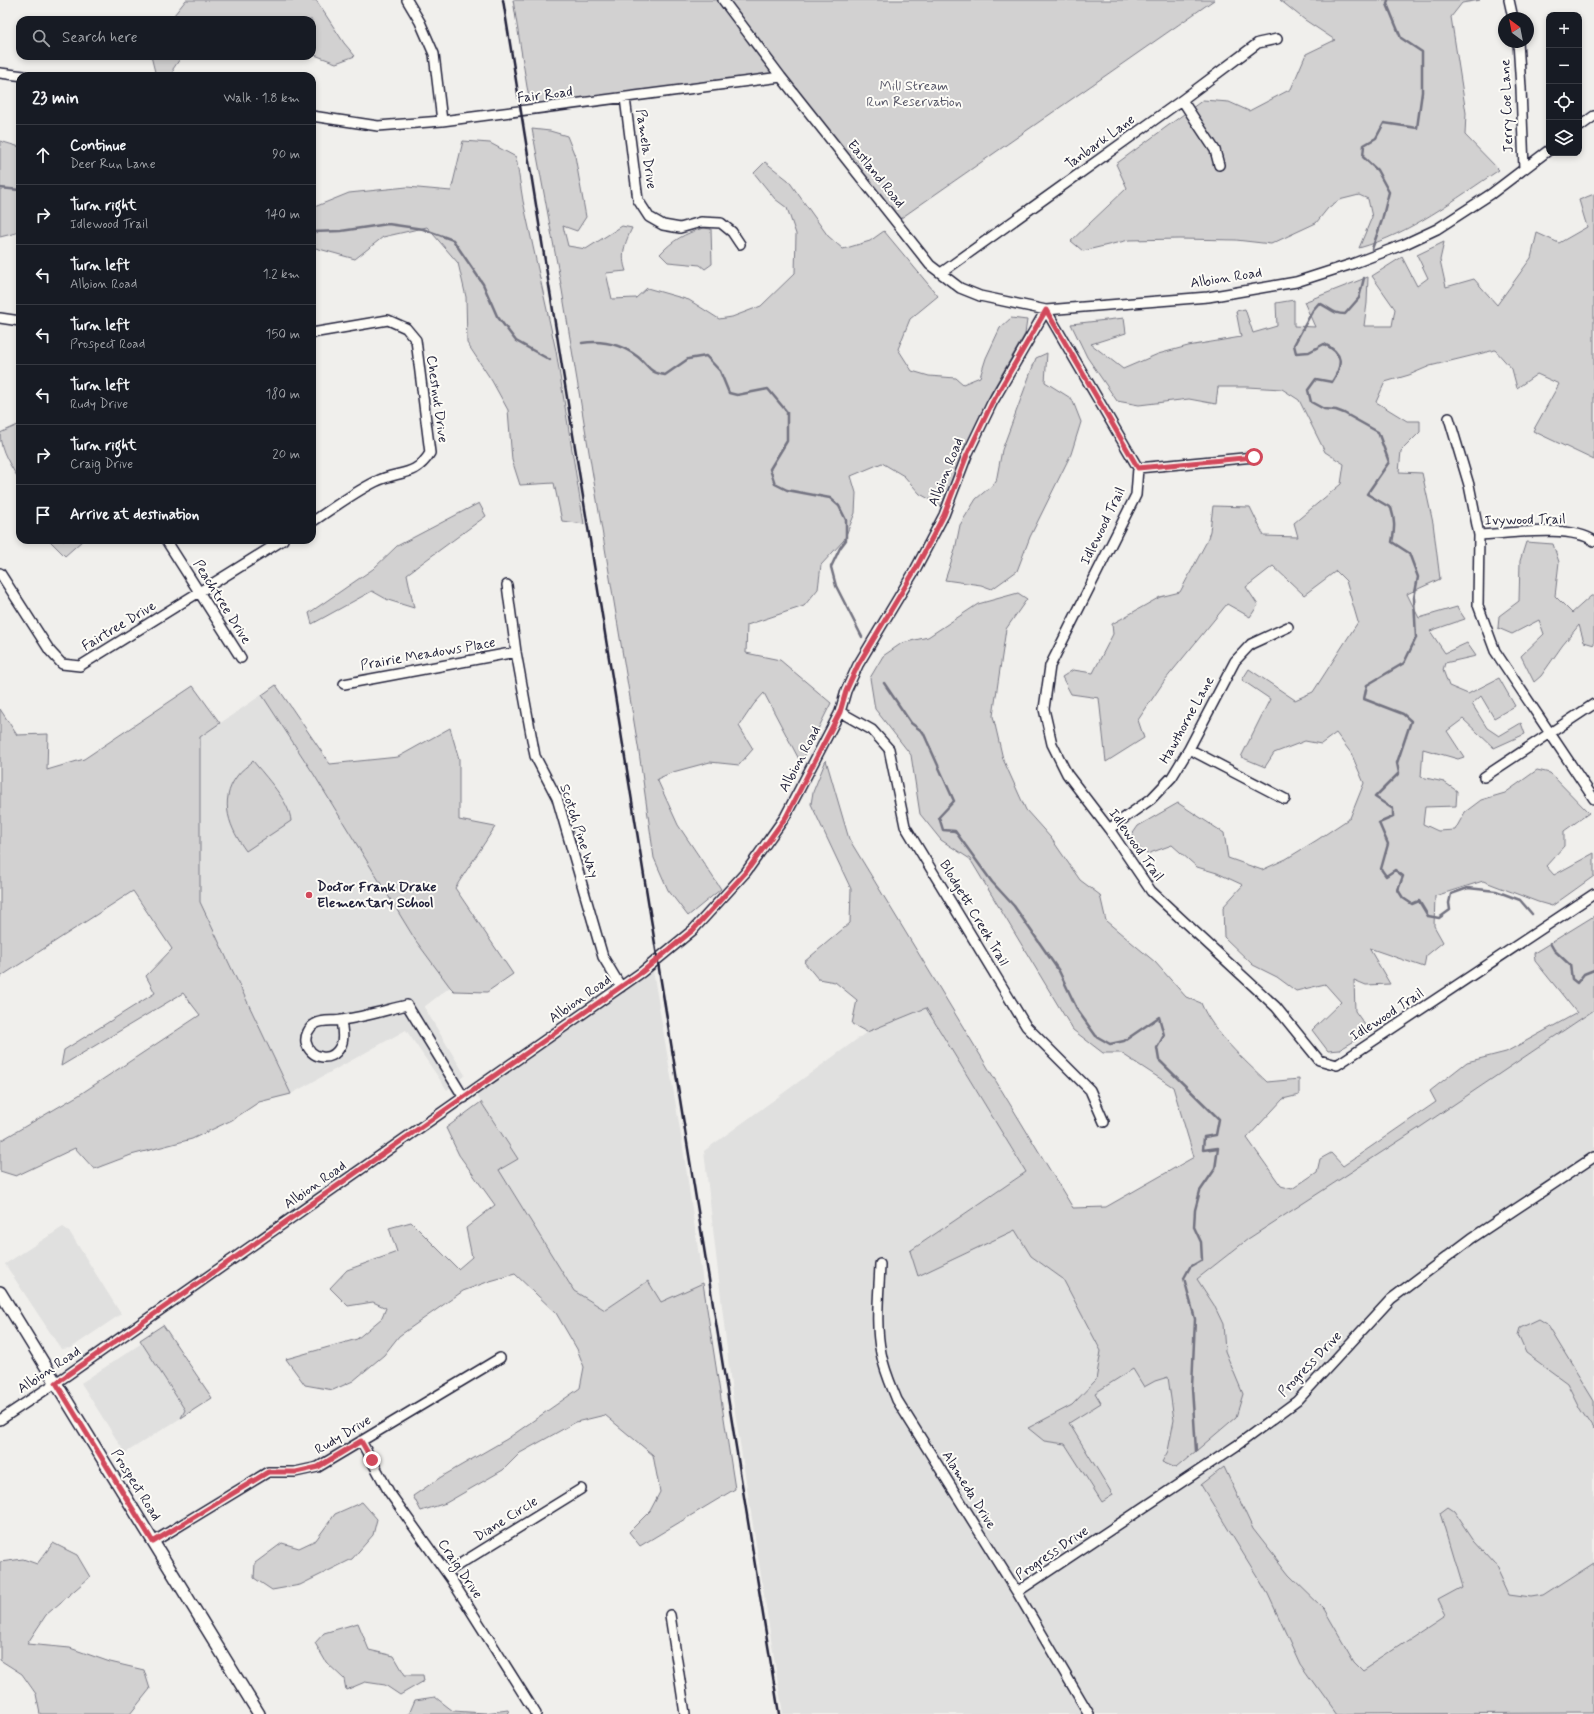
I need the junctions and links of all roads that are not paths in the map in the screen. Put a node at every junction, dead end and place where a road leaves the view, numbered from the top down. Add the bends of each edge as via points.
1 (407, 0) edge
2 (723, 0) edge
3 (1509, 0) edge
4 (1512, 12) edge
5 (1277, 39) dead end
6 (1519, 48) edge
7 (0, 73) edge
8 (16, 75) edge
9 (781, 78) junction
10 (625, 98) junction
11 (1182, 100) junction
12 (1594, 116) edge
13 (316, 117) edge
14 (442, 121) junction
15 (1582, 125) edge
16 (1546, 152) edge
17 (1219, 165) dead end
18 (1524, 169) junction
19 (740, 244) dead end
20 (941, 273) junction
21 (1046, 310) junction
22 (0, 318) edge
23 (16, 320) edge
24 (316, 332) edge
25 (1449, 418) dead end
26 (1254, 457) dead end
27 (1138, 468) junction
28 (316, 519) edge
29 (1479, 535) junction
30 (1594, 540) edge
31 (169, 544) edge
32 (277, 544) edge
33 (0, 573) edge
34 (507, 585) dead end
35 (200, 593) junction
36 (1288, 627) dead end
37 (516, 652) junction
38 (241, 658) dead end
39 (344, 684) dead end
40 (1594, 704) edge
41 (840, 712) junction
42 (1550, 733) junction
43 (1189, 748) junction
44 (1484, 777) dead end
45 (1594, 798) edge
46 (1285, 799) dead end
47 (1109, 829) junction
48 (1594, 894) edge
49 (621, 988) junction
50 (341, 1020) junction
51 (464, 1098) junction
52 (1104, 1122) dead end
53 (1594, 1157) edge
54 (880, 1264) dead end
55 (0, 1292) edge
56 (500, 1358) dead end
57 (56, 1383) junction
58 (0, 1420) edge
59 (361, 1441) junction
60 (581, 1489) dead end
61 (153, 1542) junction
62 (447, 1572) junction
63 (1017, 1592) junction
64 (670, 1615) dead end
65 (259, 1714) edge
66 (536, 1714) edge
67 (685, 1714) edge
68 (1089, 1714) edge

1 - 14 street via 434,54
2 - 9 street, Eastland Road
3 - 4 street
5 - 11 street, Tanbark Lane via 1258,43
6 - 18 street, Jerry Coe Lane
7 - 8 street
9 - 10 street, Fair Road
9 - 20 street, Eastland Road via 930,265
10 - 14 street, Fair Road
10 - 19 street, Pamela Drive via 638,200 649,217 663,225 680,228 701,222 721,223 732,232
11 - 17 street via 1214,150
11 - 20 street, Tanbark Lane
12 - 15 street
13 - 14 street, Fair Road via 378,126
16 - 18 street, Albion Road
18 - 21 street, Albion Road via 1437,229 1352,264 1296,282 1208,297
20 - 21 street, Eastland Road via 960,288 980,296
21 - 27 street
21 - 41 street, Albion Road via 992,403 967,455 944,515 915,570 858,665
22 - 23 street
24 - 28 street, Chestnut Drive via 388,320 406,328 416,340 430,453 425,462 416,469 376,481
25 - 29 street via 1469,485
26 - 27 street
27 - 47 street, Idlewood Trail via 1136,495 1050,666 1044,709 1052,744 1067,774
29 - 30 street, Ivywood Trail via 1560,531 1588,536
29 - 42 street via 1478,605 1495,651
31 - 35 street, Peachtree Drive
32 - 35 street
33 - 35 street, Fairtree Drive via 50,651 62,664 80,666
34 - 37 street, Scotch Pine Way
35 - 38 street, Peachtree Drive
36 - 43 street, Hawthorne Lane via 1251,644 1235,661
37 - 39 street, Prairie Meadows Place
37 - 49 street, Scotch Pine Way via 536,756 557,798 603,957
40 - 42 street
41 - 49 street, Albion Road via 786,817 746,872 693,930
41 - 52 street, Blodgett Creek Trail via 872,730 889,749 905,826 1026,1026 1090,1090
42 - 44 street
42 - 45 street
43 - 46 street
43 - 47 street, Hawthorne Lane via 1172,776 1151,799
47 - 48 street, Idlewood Trail via 1151,891 1276,1007 1319,1060 1337,1065
49 - 51 street, Albion Road
50 - 50 street via 314,1024 307,1032 306,1042 316,1056 325,1058 334,1055 341,1047
50 - 51 street via 407,1005
51 - 57 street, Albion Road
53 - 63 street, Progress Drive via 1472,1238 1391,1299 1297,1401 1236,1446
54 - 63 street, Alameda Drive via 878,1327 886,1374 897,1400
55 - 57 main road, Prospect Road
56 - 59 street, Rudy Drive
57 - 58 street, Albion Road
57 - 61 main road, Prospect Road
59 - 61 street, Rudy Drive via 318,1467 296,1472 268,1472
59 - 62 street, Craig Drive via 389,1492
60 - 62 street, Diane Circle
61 - 65 main road, Prospect Road
62 - 66 street, Craig Drive
63 - 68 street, Alameda Drive
64 - 67 street

